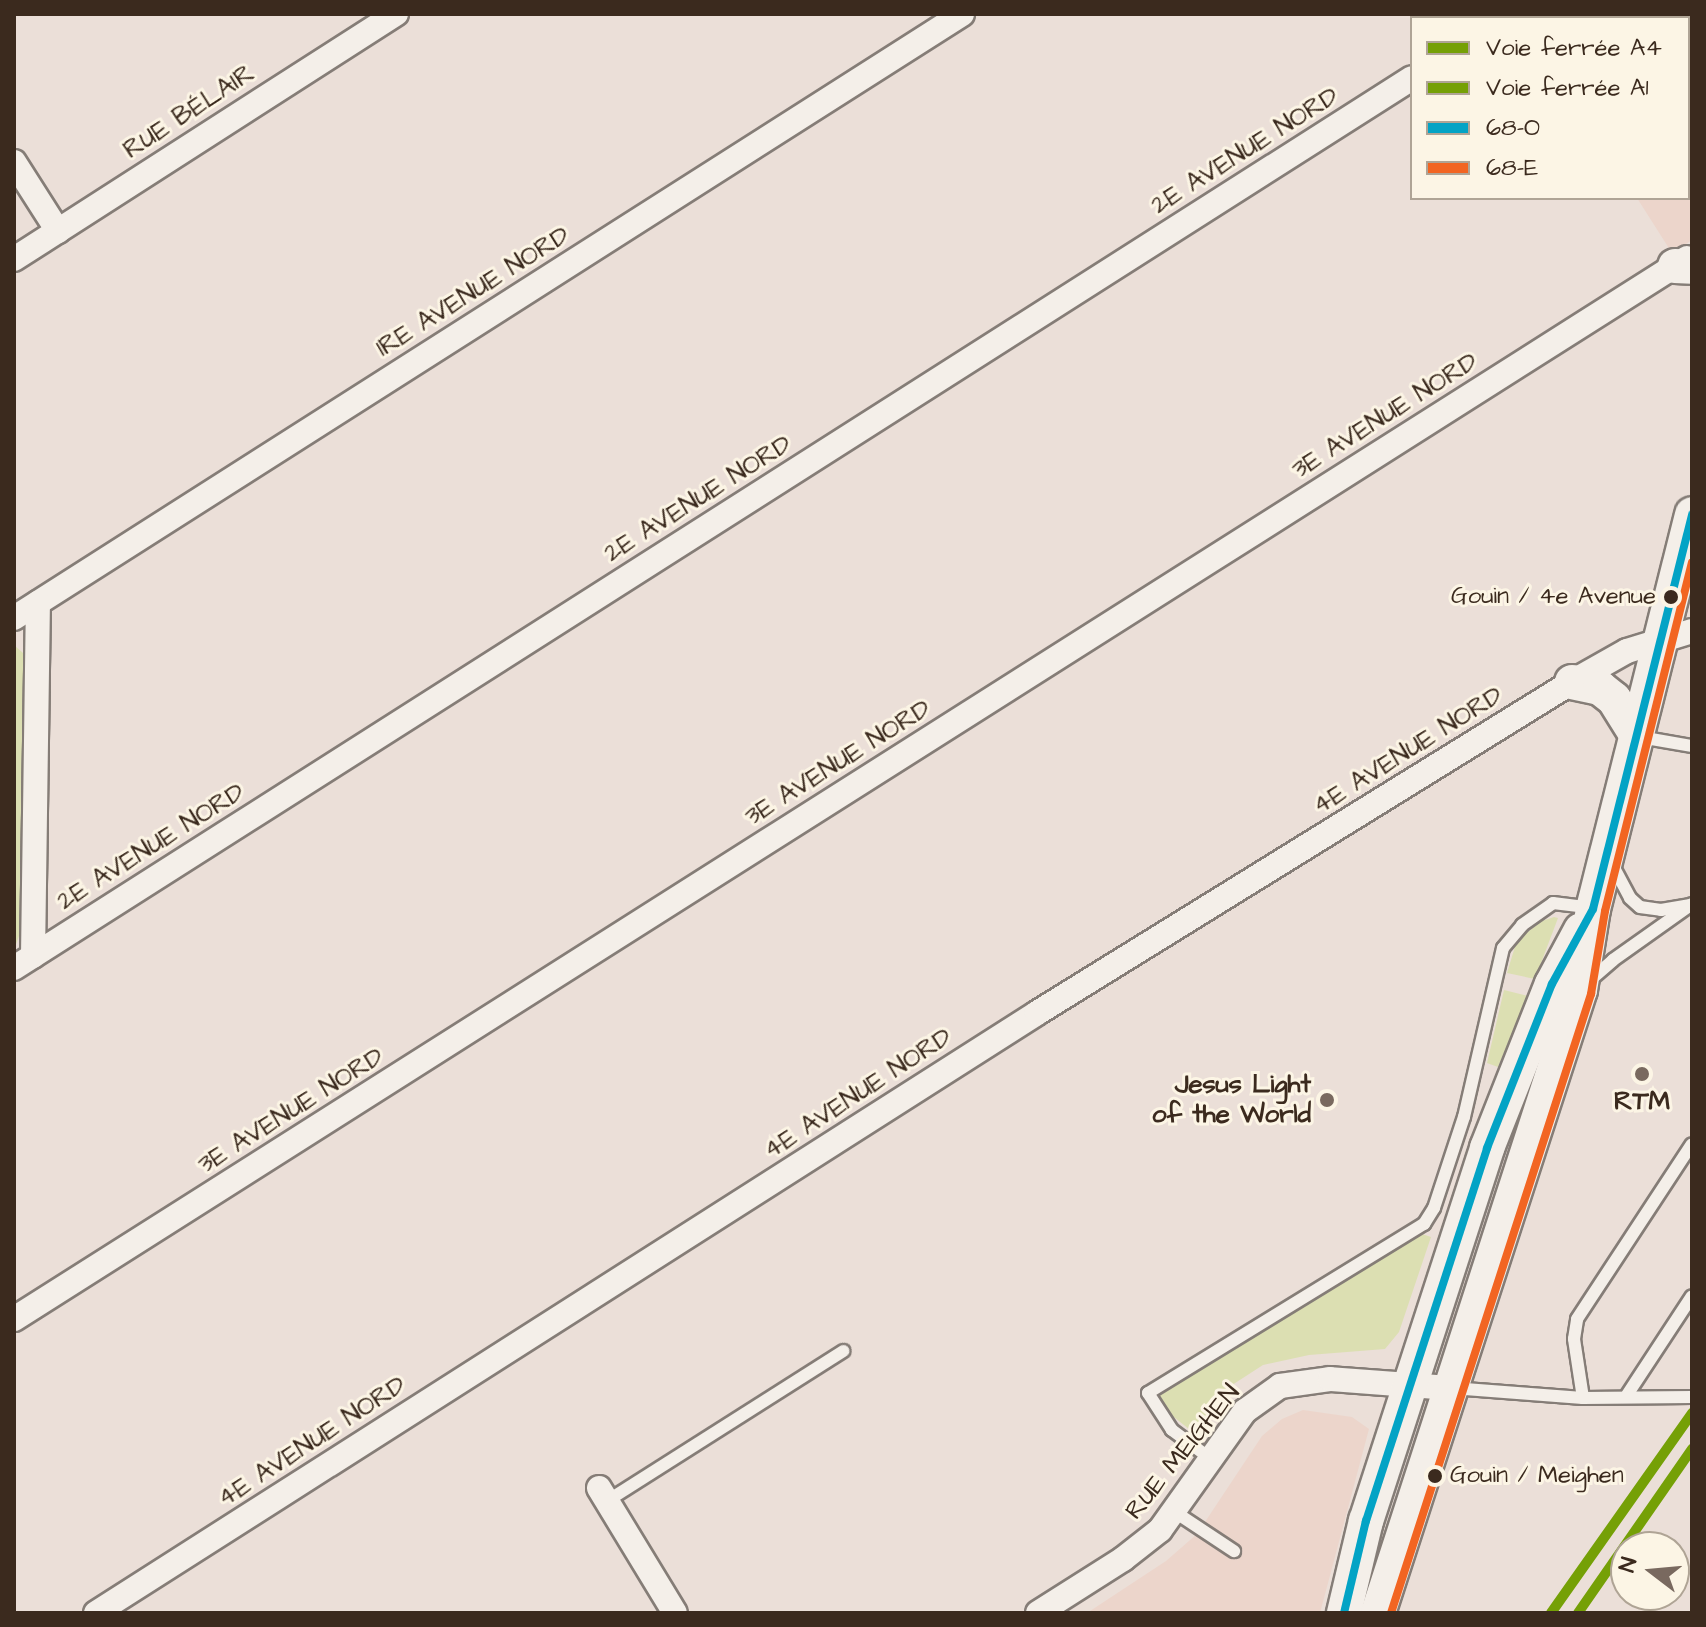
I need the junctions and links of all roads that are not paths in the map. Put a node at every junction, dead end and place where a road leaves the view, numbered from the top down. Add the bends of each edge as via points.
1 (396, 14) edge
2 (962, 14) edge
3 (1410, 79) edge
4 (14, 162) edge
5 (58, 231) junction
6 (14, 259) edge
7 (1686, 263) edge
8 (1690, 530) edge
9 (38, 603) junction
10 (14, 618) edge
11 (1676, 636) edge
12 (1572, 682) junction
13 (1637, 736) junction
14 (1692, 746) edge
15 (1608, 854) junction
16 (1692, 904) edge
17 (1593, 909) junction
18 (23, 962) edge
19 (1580, 990) junction
20 (1692, 1144) edge
21 (1449, 1213) junction
22 (1692, 1296) edge
23 (14, 1319) edge
24 (843, 1351) dead end
25 (1410, 1383) junction
26 (1451, 1388) junction
27 (1627, 1395) junction
28 (1692, 1397) edge
29 (1583, 1398) junction
30 (1211, 1459) junction
31 (603, 1494) joint
32 (1175, 1512) junction
33 (1234, 1551) dead end
34 (96, 1613) edge
35 (675, 1613) edge
36 (1038, 1613) edge
37 (1344, 1613) edge
38 (1378, 1613) edge

1 - 5 street, RUE BÉLAIR
2 - 9 street, 1RE AVENUE NORD
3 - 18 street, 2E AVENUE NORD
4 - 5 street
5 - 6 street, RUE BÉLAIR
7 - 23 street, 3E AVENUE NORD
8 - 11 main road
9 - 10 street, 1RE AVENUE NORD
9 - 18 street
11 - 12 street, 4E AVENUE NORD via 1627,651
11 - 13 main road
12 - 13 main road via 1600,688 1614,699
12 - 34 street, 4E AVENUE NORD via 1037,1013
13 - 14 lane
13 - 15 main road
15 - 16 lane via 1625,890 1640,907 1661,910
15 - 17 main road
16 - 19 lane
17 - 19 main road
17 - 21 main road via 1552,984 1499,1114
17 - 21 lane via 1553,903 1522,925 1503,948 1464,1117
19 - 26 main road
20 - 29 lane via 1577,1319 1574,1339
21 - 25 main road
21 - 30 lane via 1148,1393 1172,1430
22 - 27 lane
24 - 31 lane
25 - 26 street, RUE MEIGHEN
25 - 30 street, RUE MEIGHEN via 1320,1379 1280,1386 1245,1411
25 - 37 main road via 1366,1521
26 - 29 lane, RUE MEIGHEN
26 - 38 main road
27 - 28 lane, RUE MEIGHEN
27 - 29 lane, RUE MEIGHEN
30 - 32 street, RUE MEIGHEN
31 - 35 street
32 - 33 lane
32 - 36 street, RUE MEIGHEN via 1141,1546

